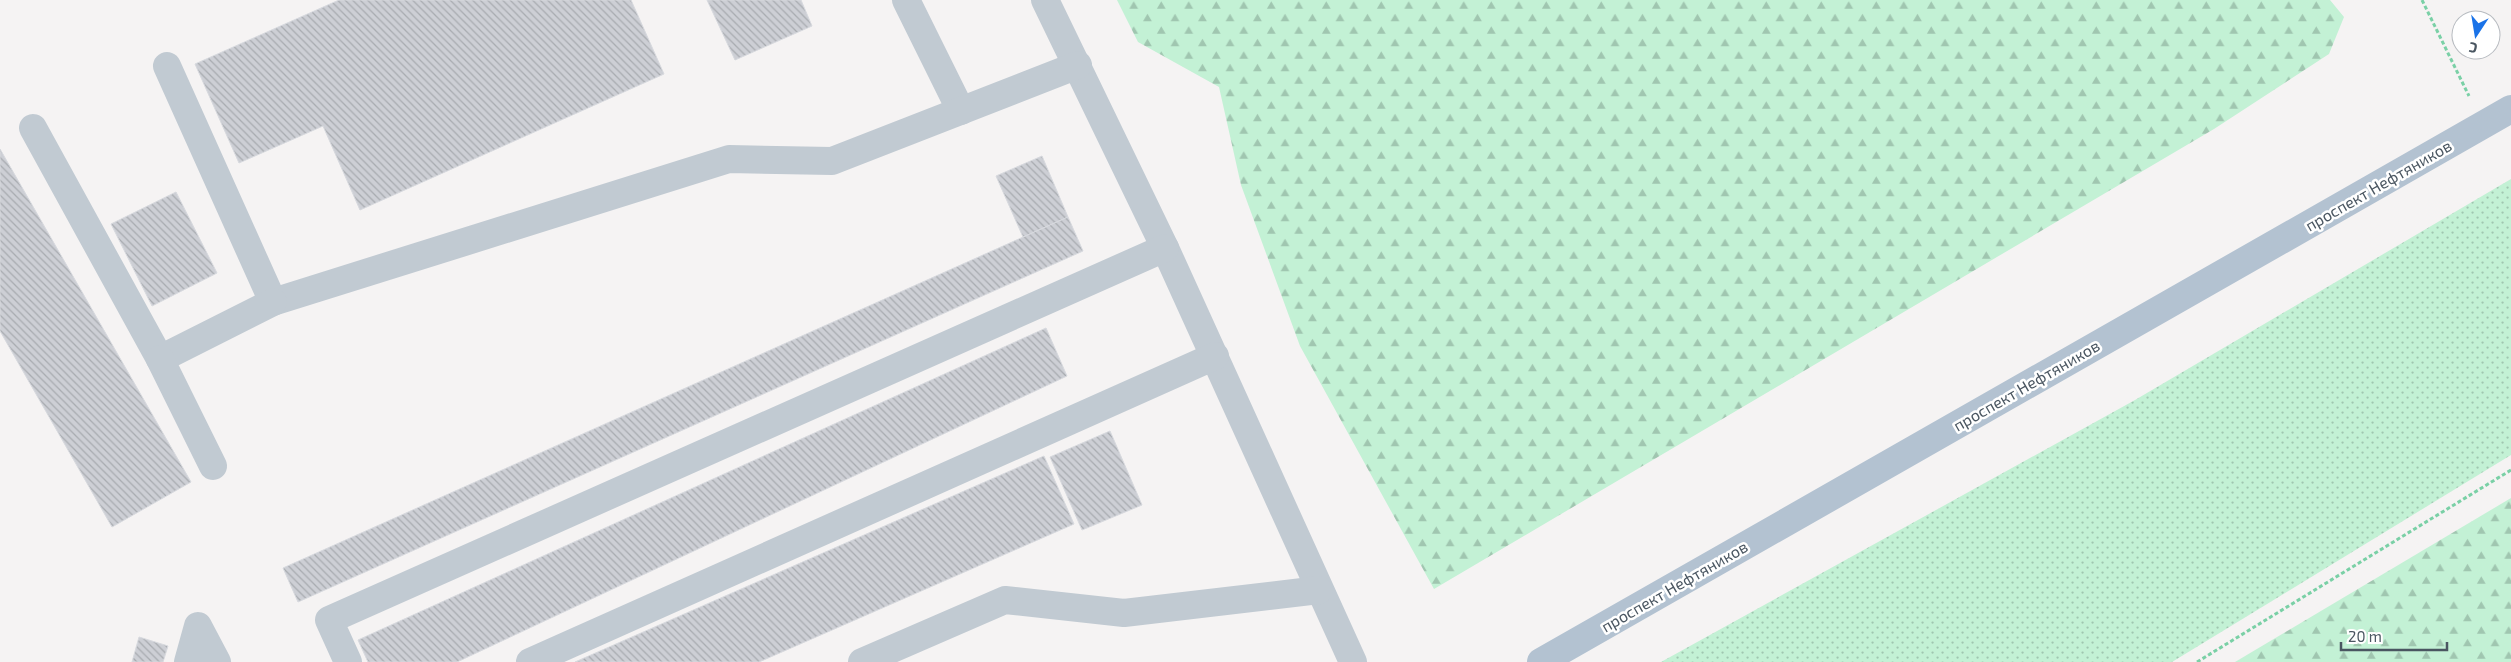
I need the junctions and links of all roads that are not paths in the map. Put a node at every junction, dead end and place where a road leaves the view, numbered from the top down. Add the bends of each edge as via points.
1 (906, 0) edge
2 (1046, 0) edge
3 (1078, 65) junction
4 (168, 66) dead end
5 (2511, 109) edge
6 (961, 111) junction
7 (33, 128) dead end
8 (1165, 248) junction
9 (273, 302) junction
10 (1214, 356) junction
11 (160, 359) junction
12 (213, 466) dead end
13 (1319, 590) junction
14 (188, 662) edge
15 (217, 662) edge
16 (348, 662) edge
17 (530, 662) edge
18 (862, 662) edge
19 (1353, 662) edge
20 (1541, 662) edge

1 - 6 street
2 - 3 street
3 - 6 street
3 - 8 street
4 - 9 street
5 - 20 main road, проспект Нефтяников
6 - 9 street via 832,161 729,159
7 - 11 street
8 - 10 street
8 - 16 street via 329,620
9 - 11 street
10 - 13 street
10 - 17 street
11 - 12 street
13 - 18 street via 1124,614 1005,600
13 - 19 street
14 - 15 street via 198,626

